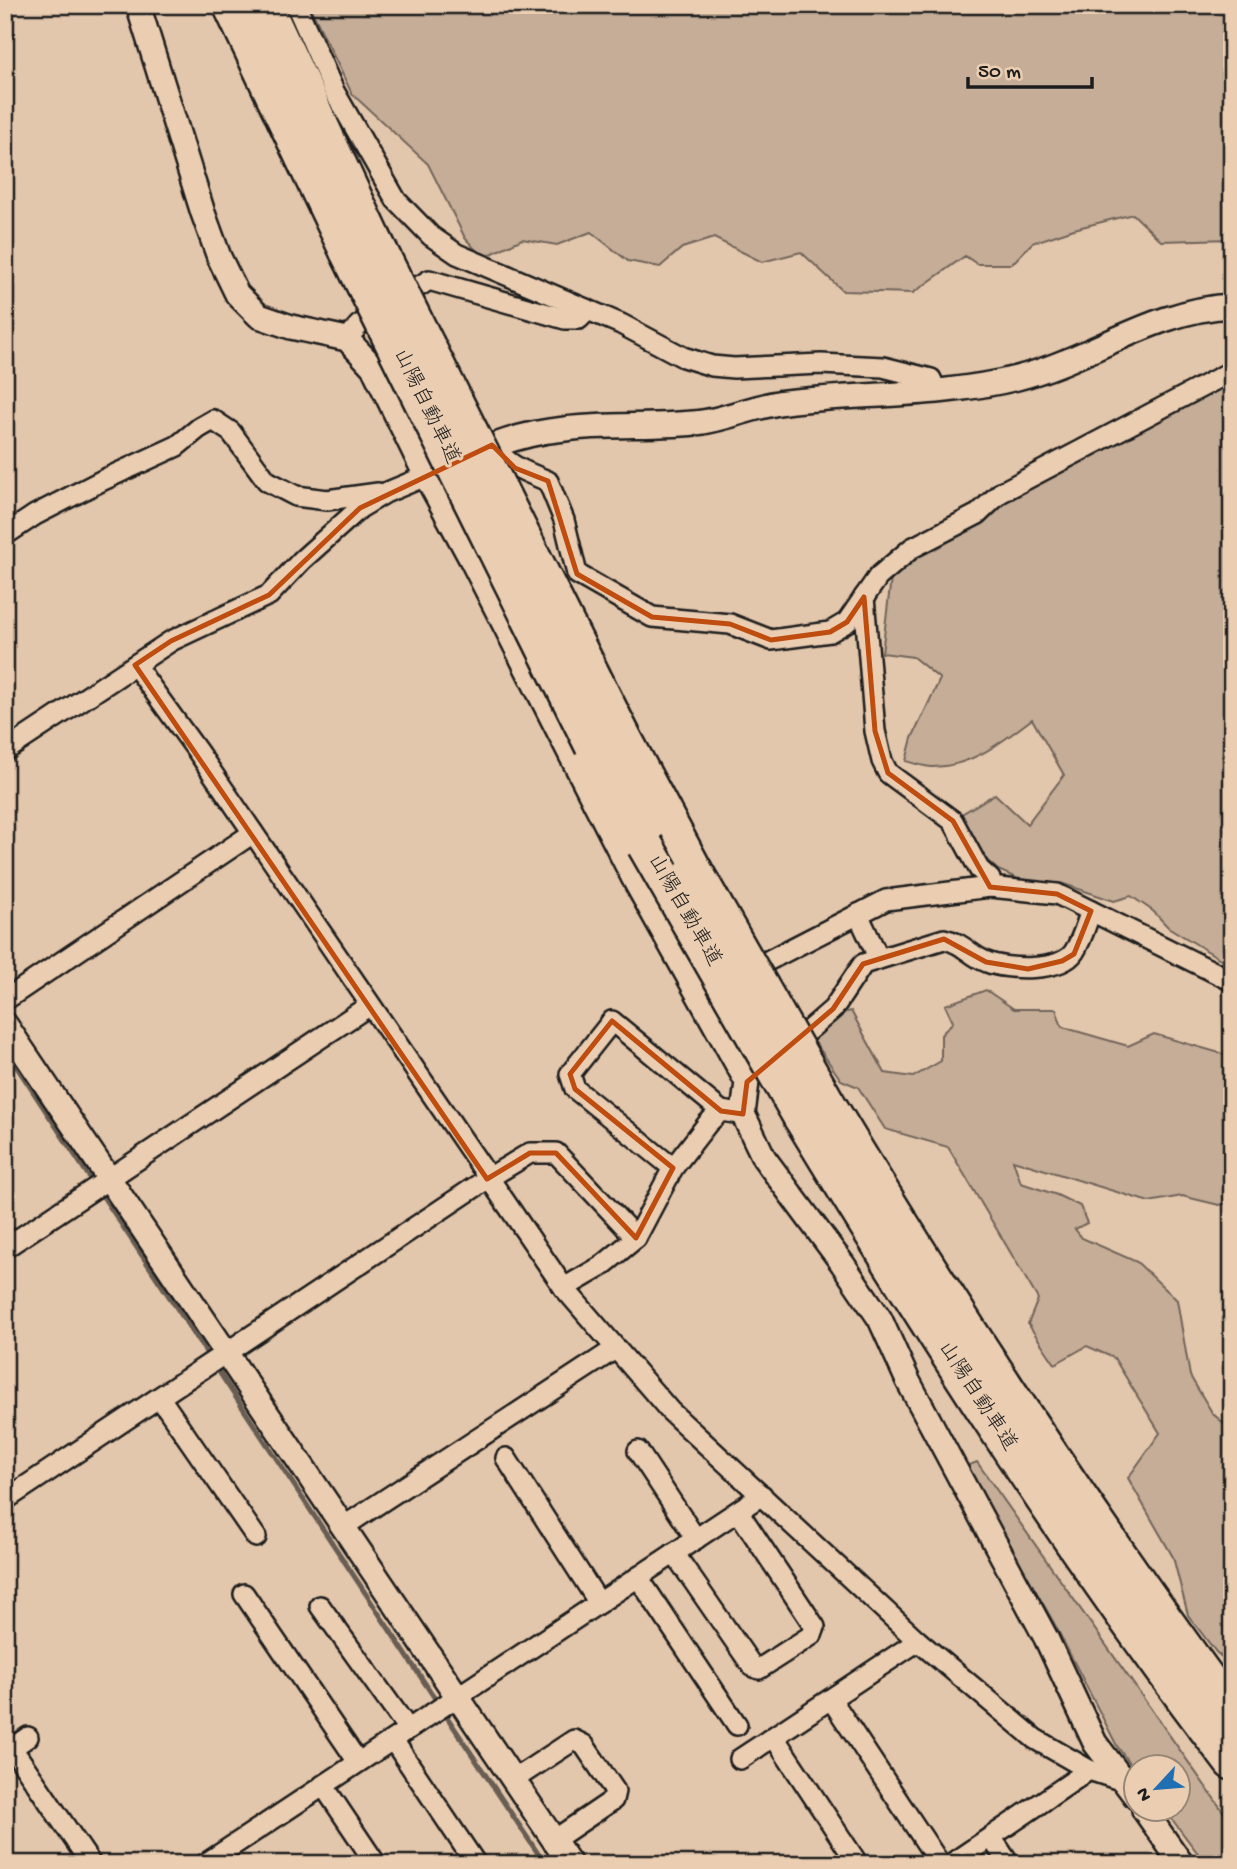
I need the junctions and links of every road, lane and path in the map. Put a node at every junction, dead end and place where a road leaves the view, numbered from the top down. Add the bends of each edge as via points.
1 (138, 5) edge
2 (231, 5) edge
3 (264, 5) edge
4 (296, 5) edge
5 (360, 245) junction
6 (1232, 306) edge
7 (588, 310) junction
8 (347, 339) junction
9 (1232, 370) edge
10 (936, 390) junction
11 (492, 445) junction
12 (426, 476) junction
13 (385, 493) junction
14 (5, 535) edge
15 (864, 597) junction
16 (135, 665) junction
17 (607, 741) junction
18 (5, 751) edge
19 (253, 833) junction
20 (990, 887) junction
21 (1091, 911) junction
22 (858, 915) junction
23 (878, 959) junction
24 (1232, 981) edge
25 (699, 996) junction
26 (5, 1000) edge
27 (370, 1005) junction
28 (5, 1024) edge
29 (747, 1082) junction
30 (814, 1110) junction
31 (732, 1113) junction
32 (673, 1168) junction
33 (487, 1179) junction
34 (101, 1183) junction
35 (636, 1238) junction
36 (5, 1248) edge
37 (564, 1288) junction
38 (615, 1349) junction
39 (219, 1358) junction
40 (160, 1398) junction
41 (638, 1451) dead end
42 (506, 1458) dead end
43 (762, 1495) junction
44 (5, 1500) edge
45 (738, 1511) junction
46 (343, 1527) junction
47 (256, 1537) dead end
48 (696, 1539) junction
49 (674, 1553) junction
50 (638, 1577) junction
51 (244, 1594) dead end
52 (599, 1602) junction
53 (320, 1606) dead end
54 (918, 1641) junction
55 (831, 1699) junction
56 (447, 1704) junction
57 (1232, 1713) edge
58 (737, 1725) dead end
59 (400, 1735) junction
60 (774, 1737) junction
61 (15, 1746) edge
62 (740, 1759) dead end
63 (358, 1762) junction
64 (1232, 1762) edge
65 (1089, 1770) junction
66 (1122, 1779) edge
67 (513, 1780) junction
68 (323, 1785) junction
69 (1122, 1786) edge
70 (1154, 1824) edge
71 (991, 1837) junction
72 (554, 1840) junction
73 (91, 1864) edge
74 (205, 1864) edge
75 (376, 1864) edge
76 (476, 1864) edge
77 (570, 1864) edge
78 (858, 1864) edge
79 (940, 1864) edge
80 (951, 1864) edge
81 (1009, 1864) edge
82 (1182, 1864) edge

1 - 8 street via 203,213 237,293 260,316
2 - 5 highway, 山陽自動車道
3 - 5 highway, 山陽自動車道
4 - 7 street via 334,91 396,200 431,236 457,254
5 - 17 highway, 山陽自動車道, bridge
6 - 10 street via 1161,322 1015,379
7 - 8 street via 579,319 565,319 429,280 359,325
7 - 10 street via 683,357 712,366 883,367 931,379
8 - 12 street via 373,367
9 - 15 street via 1000,493 978,514 912,548 878,577
10 - 11 street via 782,402 704,422 566,428
11 - 12 street
11 - 15 street via 515,468 548,481 564,520 577,574 652,617 730,624 771,640 830,632 847,622
12 - 13 street
12 - 25 street
13 - 14 street via 327,500 296,496 267,481 231,432 213,420 177,446 103,480
13 - 16 street via 360,508 269,595 171,641
15 - 20 street via 875,732 882,761 888,773 953,821 979,869 990,879
16 - 18 street
16 - 19 street
17 - 30 highway, 山陽自動車道, bridge via 694,870
17 - 30 highway, 山陽自動車道, bridge via 645,845
19 - 26 street
19 - 27 street
20 - 21 street via 1057,894
20 - 22 street via 886,900
21 - 23 street via 1074,954 1028,969 986,962 958,942 944,939
21 - 24 street
22 - 23 street
22 - 25 street
23 - 29 street via 863,964 833,1009
25 - 29 street
27 - 33 street
27 - 34 street
28 - 34 street
29 - 31 street
30 - 57 highway, 山陽自動車道 via 905,1233 1008,1394
30 - 64 highway, 山陽自動車道 via 880,1247 983,1409 1090,1567
31 - 32 street via 708,1123
31 - 32 street via 612,1021 570,1074 575,1089
31 - 66 street via 880,1319 1096,1743
32 - 35 street
33 - 35 street via 530,1153 556,1153
33 - 37 street
33 - 39 street
34 - 36 street
34 - 39 street
35 - 37 street via 602,1266
37 - 38 street
38 - 43 street via 670,1411
38 - 46 street
39 - 40 street
39 - 46 street
40 - 44 street
40 - 47 street
41 - 48 street
42 - 52 street
43 - 45 street
43 - 54 street
45 - 48 street
45 - 49 street via 815,1627 811,1635 759,1669 752,1666
46 - 56 street
48 - 49 street
49 - 50 street
50 - 52 street
50 - 58 street
51 - 63 street
52 - 56 street
53 - 59 street
54 - 55 street
54 - 65 street via 1035,1739
55 - 60 street
55 - 79 street
56 - 59 street
56 - 67 street
59 - 63 street
59 - 76 street
60 - 62 street
60 - 78 street
61 - 73 street
63 - 68 street
65 - 69 street
65 - 71 street
67 - 72 street
67 - 72 street via 574,1740 583,1745 615,1791 613,1800
68 - 74 street
68 - 75 street
70 - 82 street
71 - 80 street
71 - 81 street
72 - 77 street

